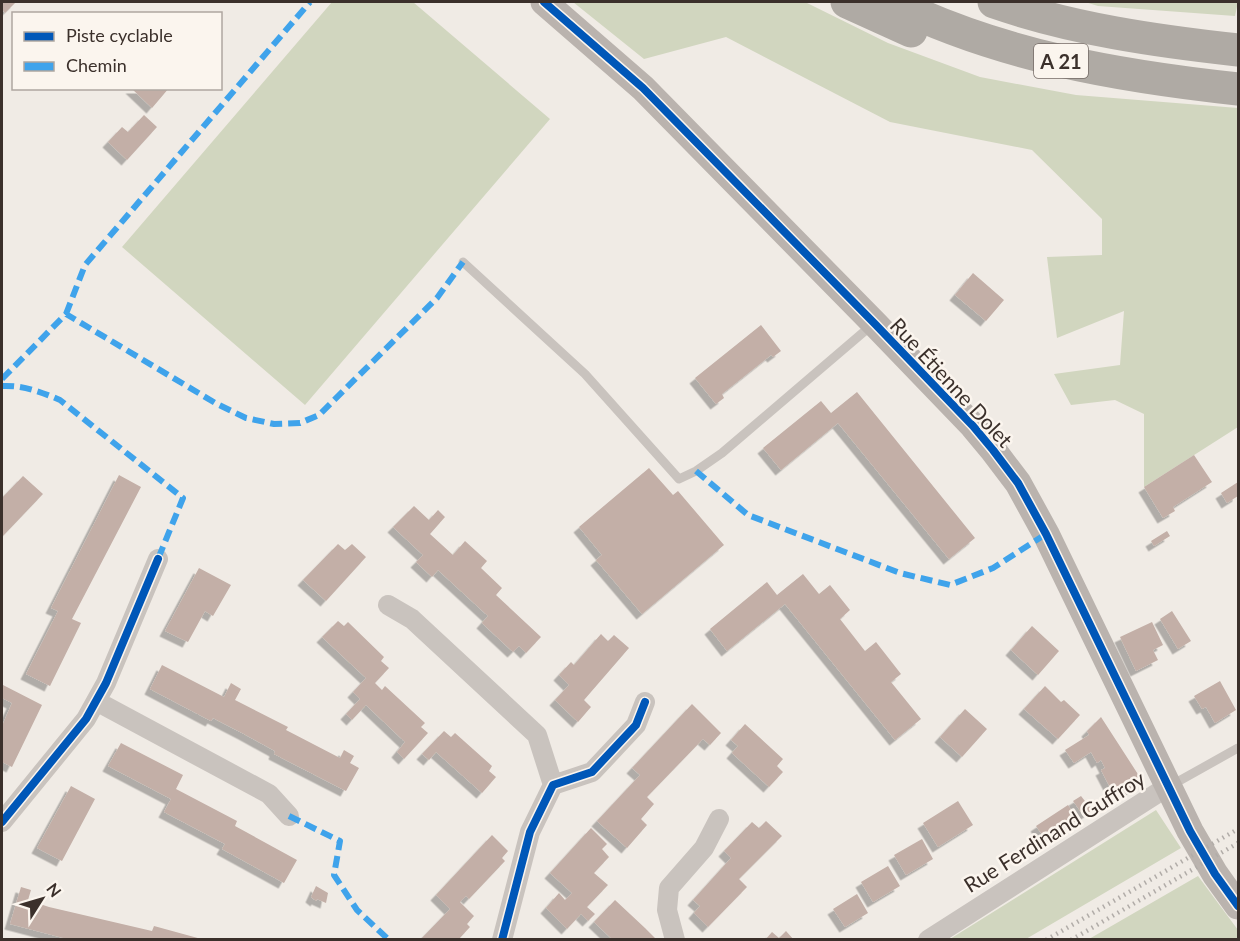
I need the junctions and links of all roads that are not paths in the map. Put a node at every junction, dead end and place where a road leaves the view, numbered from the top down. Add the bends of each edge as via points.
1 (544, 2) edge
2 (848, 2) edge
3 (891, 2) edge
4 (994, 2) edge
5 (1239, 50) edge
6 (1093, 69) junction
7 (1239, 89) edge
8 (463, 262) dead end
9 (874, 324) junction
10 (158, 560) dead end
11 (388, 605) dead end
12 (96, 701) junction
13 (645, 702) dead end
14 (1239, 748) edge
15 (553, 785) junction
16 (1167, 787) junction
17 (289, 816) dead end
18 (719, 819) dead end
19 (2, 822) edge
20 (1239, 906) edge
21 (502, 939) edge
22 (675, 939) edge
23 (928, 939) edge

1 - 9 street, Rue Étienne Dolet via 643,88
2 - 6 highway via 900,27 996,61
3 - 6 highway, A 21 via 1005,47
4 - 5 highway, A 21 via 1104,30
6 - 7 highway, A 21
8 - 9 lane via 585,374 679,479 722,453
9 - 16 street, Rue Étienne Dolet via 973,426 1018,483
10 - 12 street
11 - 15 street via 412,619 537,735
12 - 17 street via 269,794
12 - 19 street
13 - 15 street via 636,725 592,772
14 - 16 lane, Rue Ferdinand Guffroy
15 - 21 street via 530,832
16 - 20 street, Rue Étienne Dolet via 1215,874
16 - 23 street, Rue Ferdinand Guffroy
18 - 22 street via 704,848 669,888 668,910

